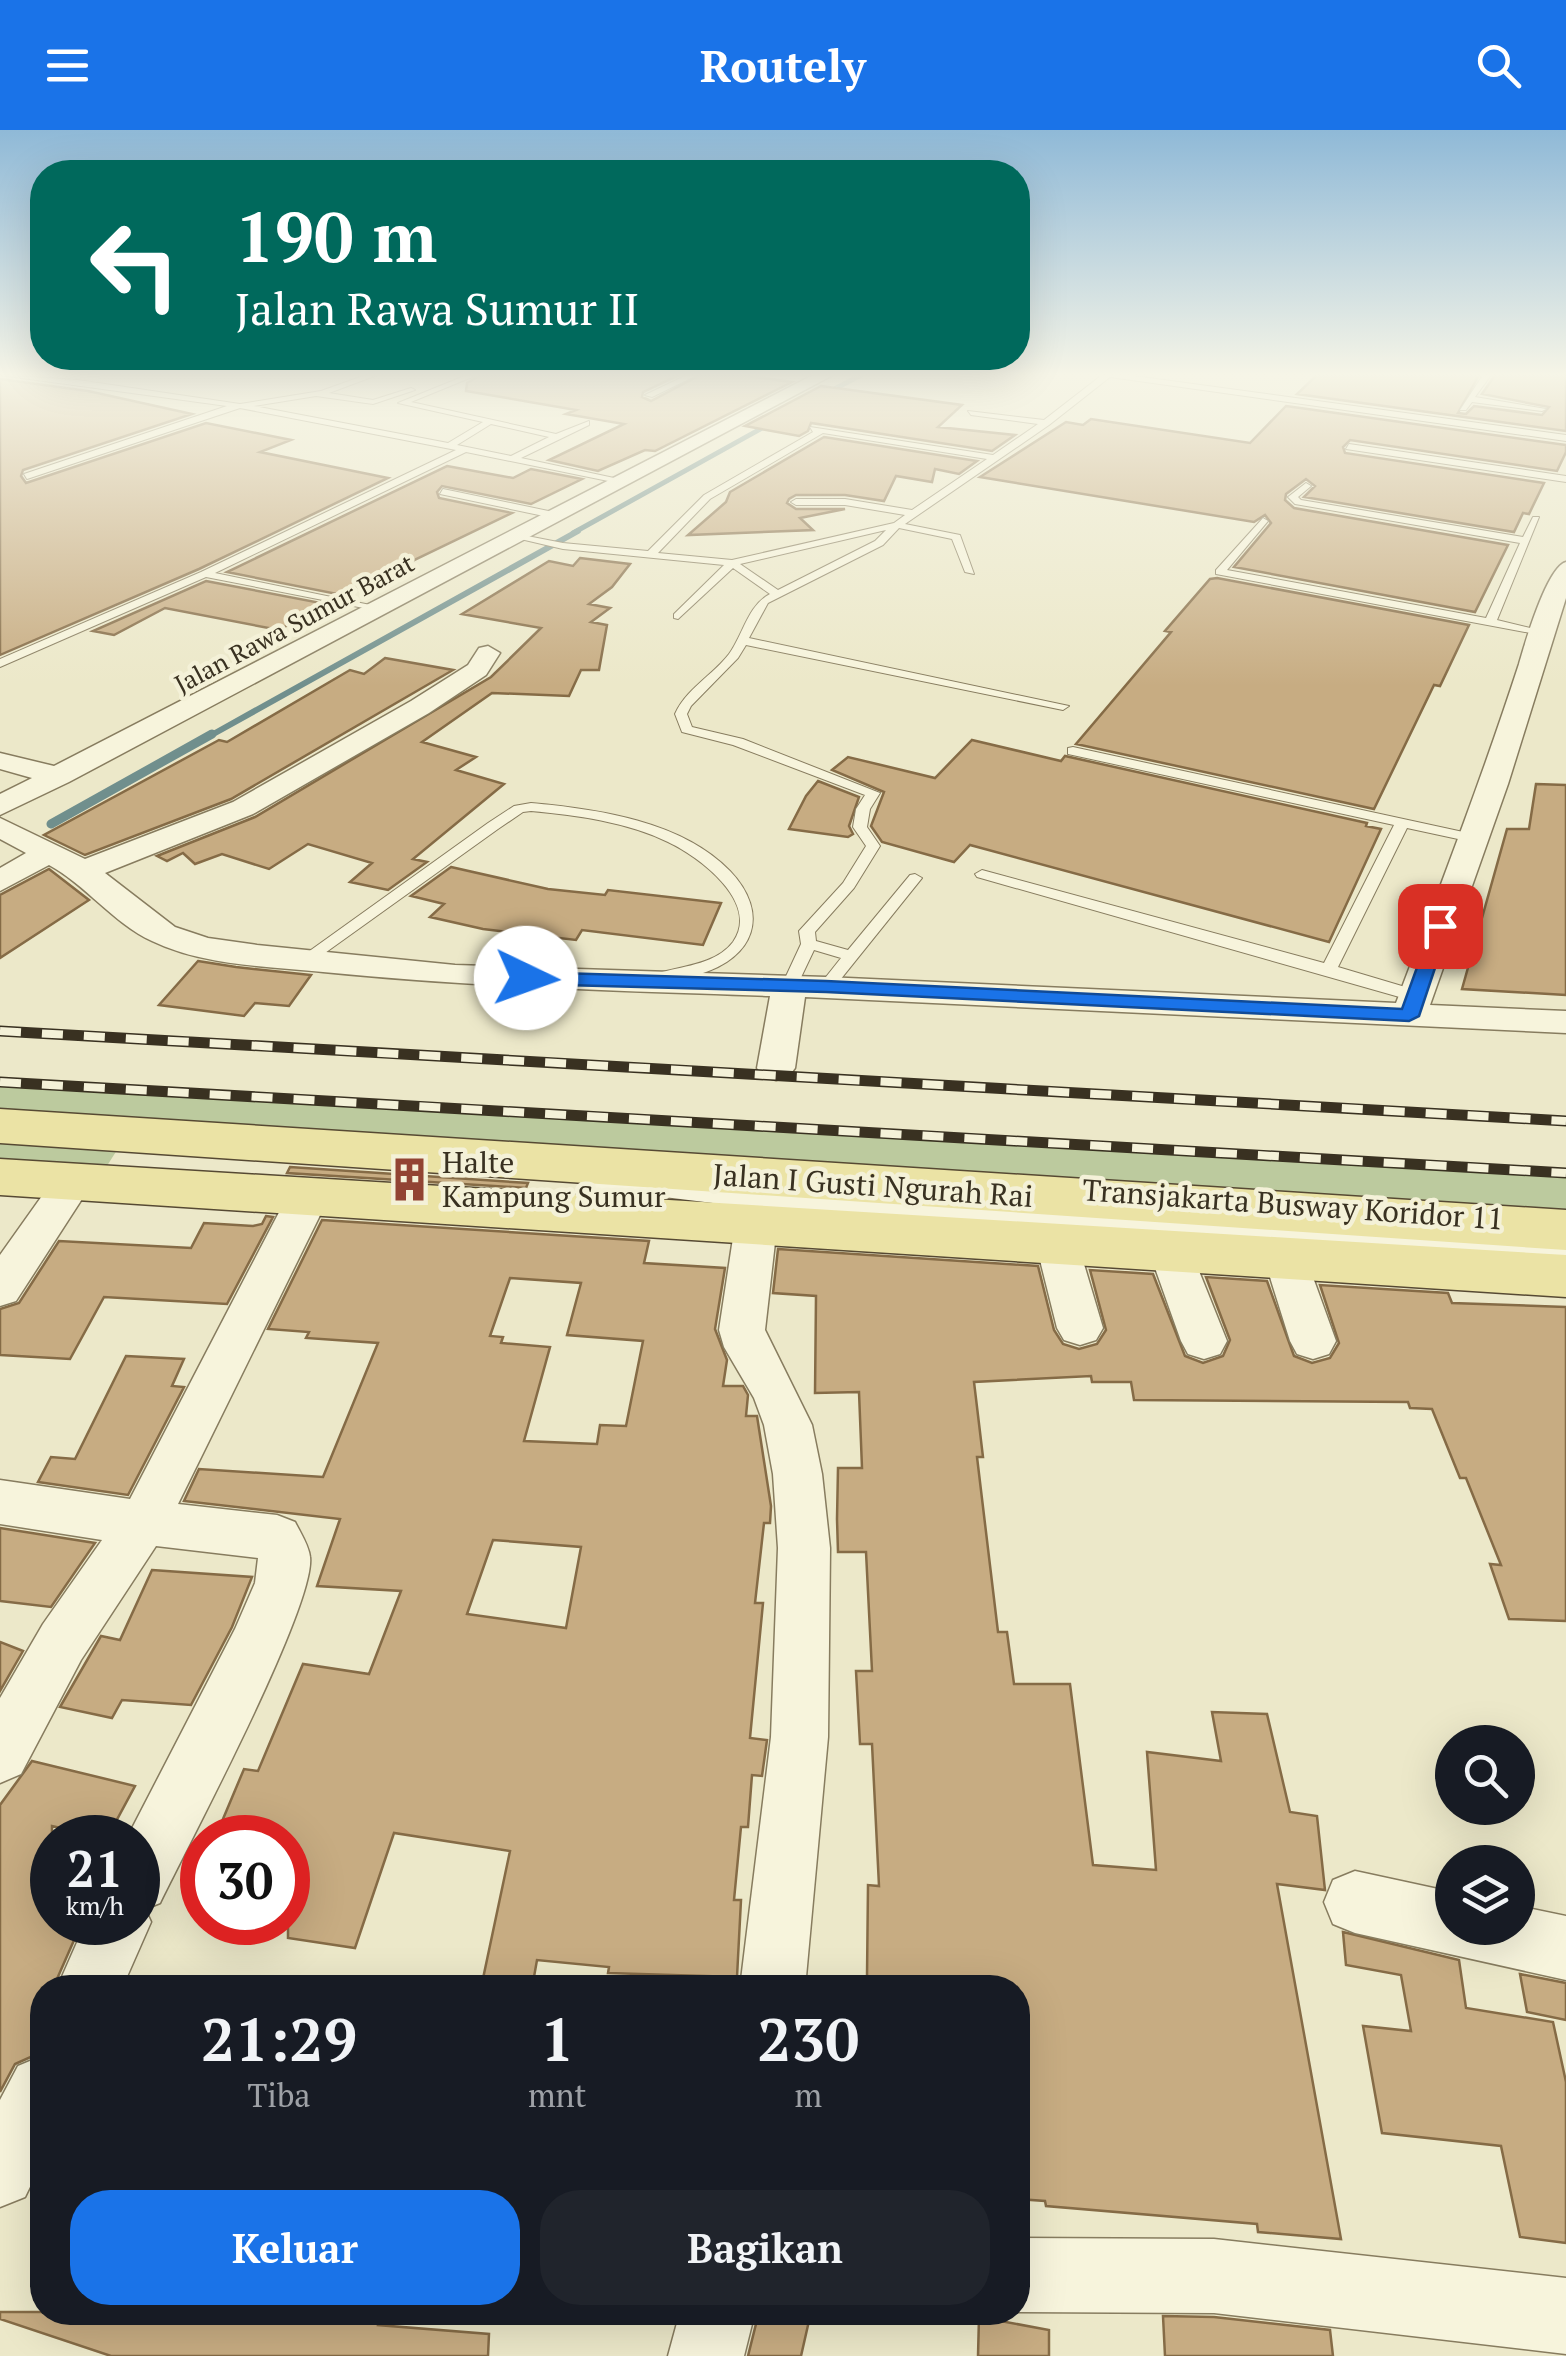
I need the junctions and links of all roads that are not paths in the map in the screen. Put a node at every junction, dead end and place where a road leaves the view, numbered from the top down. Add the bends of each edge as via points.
1 (402, 479) edge
2 (613, 479) edge
3 (628, 479) edge
4 (739, 479) edge
5 (966, 479) edge
6 (624, 481) junction
7 (1306, 486) dead end
8 (443, 492) dead end
9 (796, 502) dead end
10 (916, 514) junction
11 (558, 516) junction
12 (1536, 520) dead end
13 (1262, 522) dead end
14 (897, 524) junction
15 (527, 539) junction
16 (1526, 540) junction
17 (651, 554) junction
18 (732, 564) junction
19 (1566, 569) edge
20 (970, 572) dead end
21 (206, 574) junction
22 (777, 594) junction
23 (380, 610) junction
24 (678, 616) dead end
25 (1490, 624) junction
26 (1540, 632) junction
27 (745, 640) junction
28 (488, 653) dead end
29 (0, 663) edge
30 (1062, 706) dead end
31 (1073, 751) dead end
32 (0, 761) edge
33 (59, 776) junction
34 (0, 806) edge
35 (1402, 823) junction
36 (0, 827) edge
37 (1472, 838) junction
38 (48, 852) junction
39 (83, 871) junction
40 (982, 874) dead end
41 (915, 878) dead end
42 (0, 882) edge
43 (809, 944) junction
44 (851, 956) junction
45 (304, 960) junction
46 (1330, 969) junction
47 (586, 981) junction
48 (789, 987) junction
49 (826, 987) junction
50 (1412, 1006) junction
51 (1566, 1022) edge
52 (776, 1068) dead end
53 (0, 1126) edge
54 (0, 1142) edge
55 (0, 1178) edge
56 (73, 1182) junction
57 (308, 1197) junction
58 (756, 1225) junction
59 (1566, 1230) edge
60 (1057, 1244) junction
61 (1170, 1251) junction
62 (1566, 1252) edge
63 (1285, 1258) junction
64 (1566, 1276) edge
65 (0, 1289) edge
66 (1080, 1328) dead end
67 (1204, 1341) dead end
68 (1313, 1341) dead end
69 (0, 1502) edge
70 (145, 1520) junction
71 (0, 1754) edge
72 (160, 1837) edge
73 (1355, 1902) dead end
74 (1435, 1919) edge
75 (1535, 1941) edge
76 (108, 1945) edge
77 (1566, 1948) edge
78 (95, 1975) edge
79 (773, 1975) edge
80 (30, 2113) edge
81 (0, 2172) edge
82 (1030, 2275) edge
83 (1566, 2316) edge
84 (714, 2325) edge
85 (706, 2356) edge

1 - 21 lane
2 - 6 lane
3 - 6 street, Jalan Rawa Sumur Barat
4 - 17 lane via 708,497
5 - 10 lane
6 - 11 street, Jalan Rawa Sumur Barat
7 - 16 lane via 1293,497 1298,502
8 - 11 lane
9 - 10 lane
10 - 14 lane
11 - 15 street, Jalan Rawa Sumur Barat
12 - 16 lane
13 - 25 lane via 1220,572
14 - 18 lane
14 - 20 lane via 956,537
14 - 22 lane via 879,543
15 - 17 lane
15 - 23 street, Jalan Rawa Sumur Barat
16 - 25 lane
17 - 18 lane
18 - 22 lane
18 - 24 lane
19 - 26 street
21 - 23 lane
21 - 29 lane
22 - 27 lane via 764,601
23 - 33 street, Jalan Rawa Sumur Barat
25 - 26 lane
26 - 37 street
27 - 30 lane
27 - 43 lane via 692,694 681,714 686,729 872,793 860,826 873,846 850,885 810,928
28 - 39 street via 477,670 420,707 243,808
31 - 35 lane
32 - 33 street
33 - 34 street, Jalan Rawa Sumur Barat
35 - 37 lane
35 - 46 lane
36 - 38 street
37 - 50 street
38 - 39 street
38 - 42 street
39 - 45 street via 132,913 182,942
40 - 46 lane
41 - 44 lane
43 - 44 lane
43 - 48 lane
44 - 49 lane
45 - 47 street
45 - 47 lane via 531,807 671,838 726,875 749,914 748,934 730,955 694,973
46 - 50 lane
47 - 48 street
48 - 49 street
48 - 52 street
49 - 50 street
50 - 51 street
53 - 59 main road, Jalan I Gusti Ngurah Rai
54 - 62 lane, Transjakarta Busway Koridor 11 via 523,1172 729,1198
55 - 56 main road, Jalan I Gusti Ngurah Rai
56 - 57 main road, Jalan I Gusti Ngurah Rai
56 - 65 street
57 - 58 main road, Jalan I Gusti Ngurah Rai
57 - 70 street
58 - 60 main road, Jalan I Gusti Ngurah Rai
58 - 79 street via 742,1330 787,1419 800,1486 803,1695
60 - 61 main road, Jalan I Gusti Ngurah Rai
60 - 66 street
61 - 63 main road, Jalan I Gusti Ngurah Rai
61 - 67 street
63 - 64 main road, Jalan I Gusti Ngurah Rai
63 - 68 street
69 - 70 street
70 - 71 street via 62,1642
70 - 72 street via 277,1538 284,1557 281,1583 256,1644
73 - 74 street
75 - 77 street
76 - 78 street
80 - 81 street
82 - 83 street via 1214,2276
84 - 85 street

